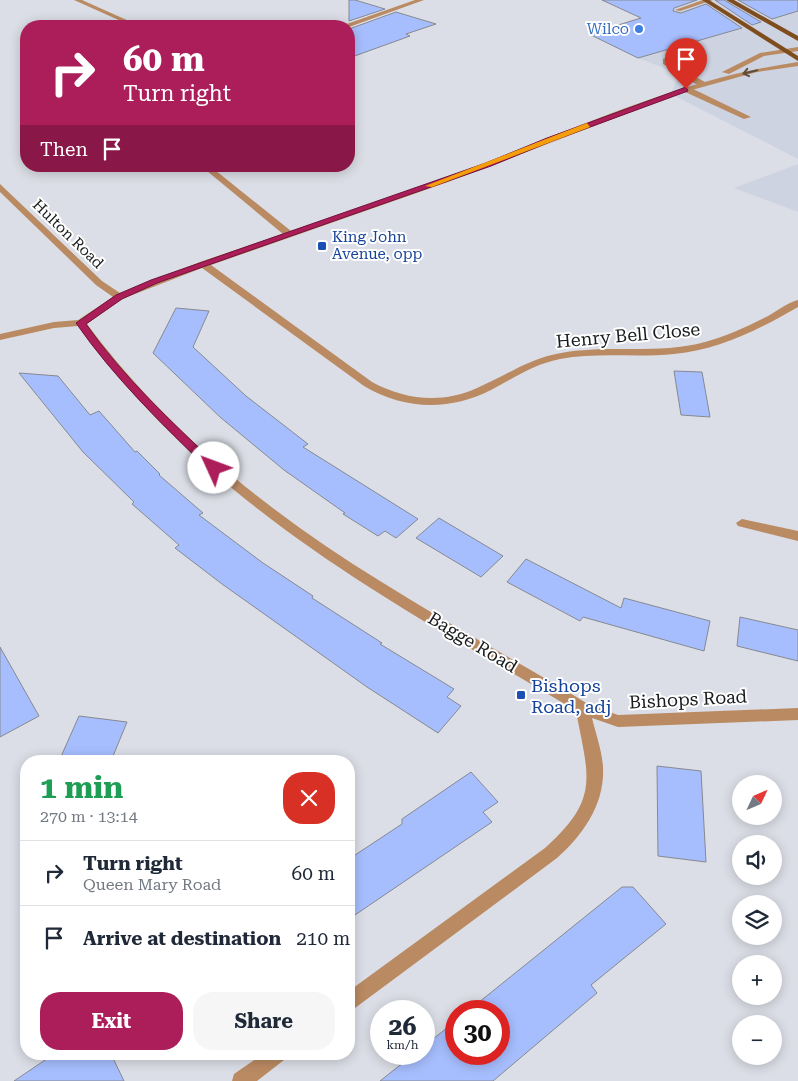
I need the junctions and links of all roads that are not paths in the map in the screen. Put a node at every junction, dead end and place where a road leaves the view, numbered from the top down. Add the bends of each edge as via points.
1 (77, 0) edge
2 (421, 0) edge
3 (707, 0) edge
4 (729, 0) edge
5 (678, 10) dead end
6 (123, 20) edge
7 (355, 22) edge
8 (798, 40) edge
9 (798, 49) edge
10 (784, 51) junction
11 (673, 57) dead end
12 (798, 59) edge
13 (798, 64) edge
14 (702, 84) junction
15 (686, 89) junction
16 (747, 117) dead end
17 (212, 172) edge
18 (0, 187) edge
19 (290, 235) junction
20 (203, 264) junction
21 (119, 297) junction
22 (798, 303) edge
23 (81, 323) junction
24 (0, 336) edge
25 (742, 523) dead end
26 (798, 536) edge
27 (583, 708) junction
28 (798, 714) edge
29 (355, 998) edge
30 (270, 1060) edge
31 (241, 1081) edge

1 - 6 street
2 - 7 street
3 - 5 street
3 - 10 main road
4 - 8 main road
9 - 10 street
10 - 12 main road
10 - 14 street via 762,54
11 - 14 street via 665,63
13 -> 14 street
14 - 15 street
15 - 16 street
15 - 19 street via 488,165
17 - 19 street
18 - 21 street, Hulton Road via 99,283
19 - 20 street
20 - 21 street
20 - 22 street, Henry Bell Close via 368,384 392,397 422,401 449,401 471,395 546,359 706,346 735,336
21 - 23 street
23 - 24 street via 54,324
23 - 27 street, Bagge Road via 96,346 175,432 275,516 347,567
25 - 26 street
27 - 28 street, Bishops Road via 618,721
27 - 29 street via 595,766 583,819 551,853
30 - 31 street

